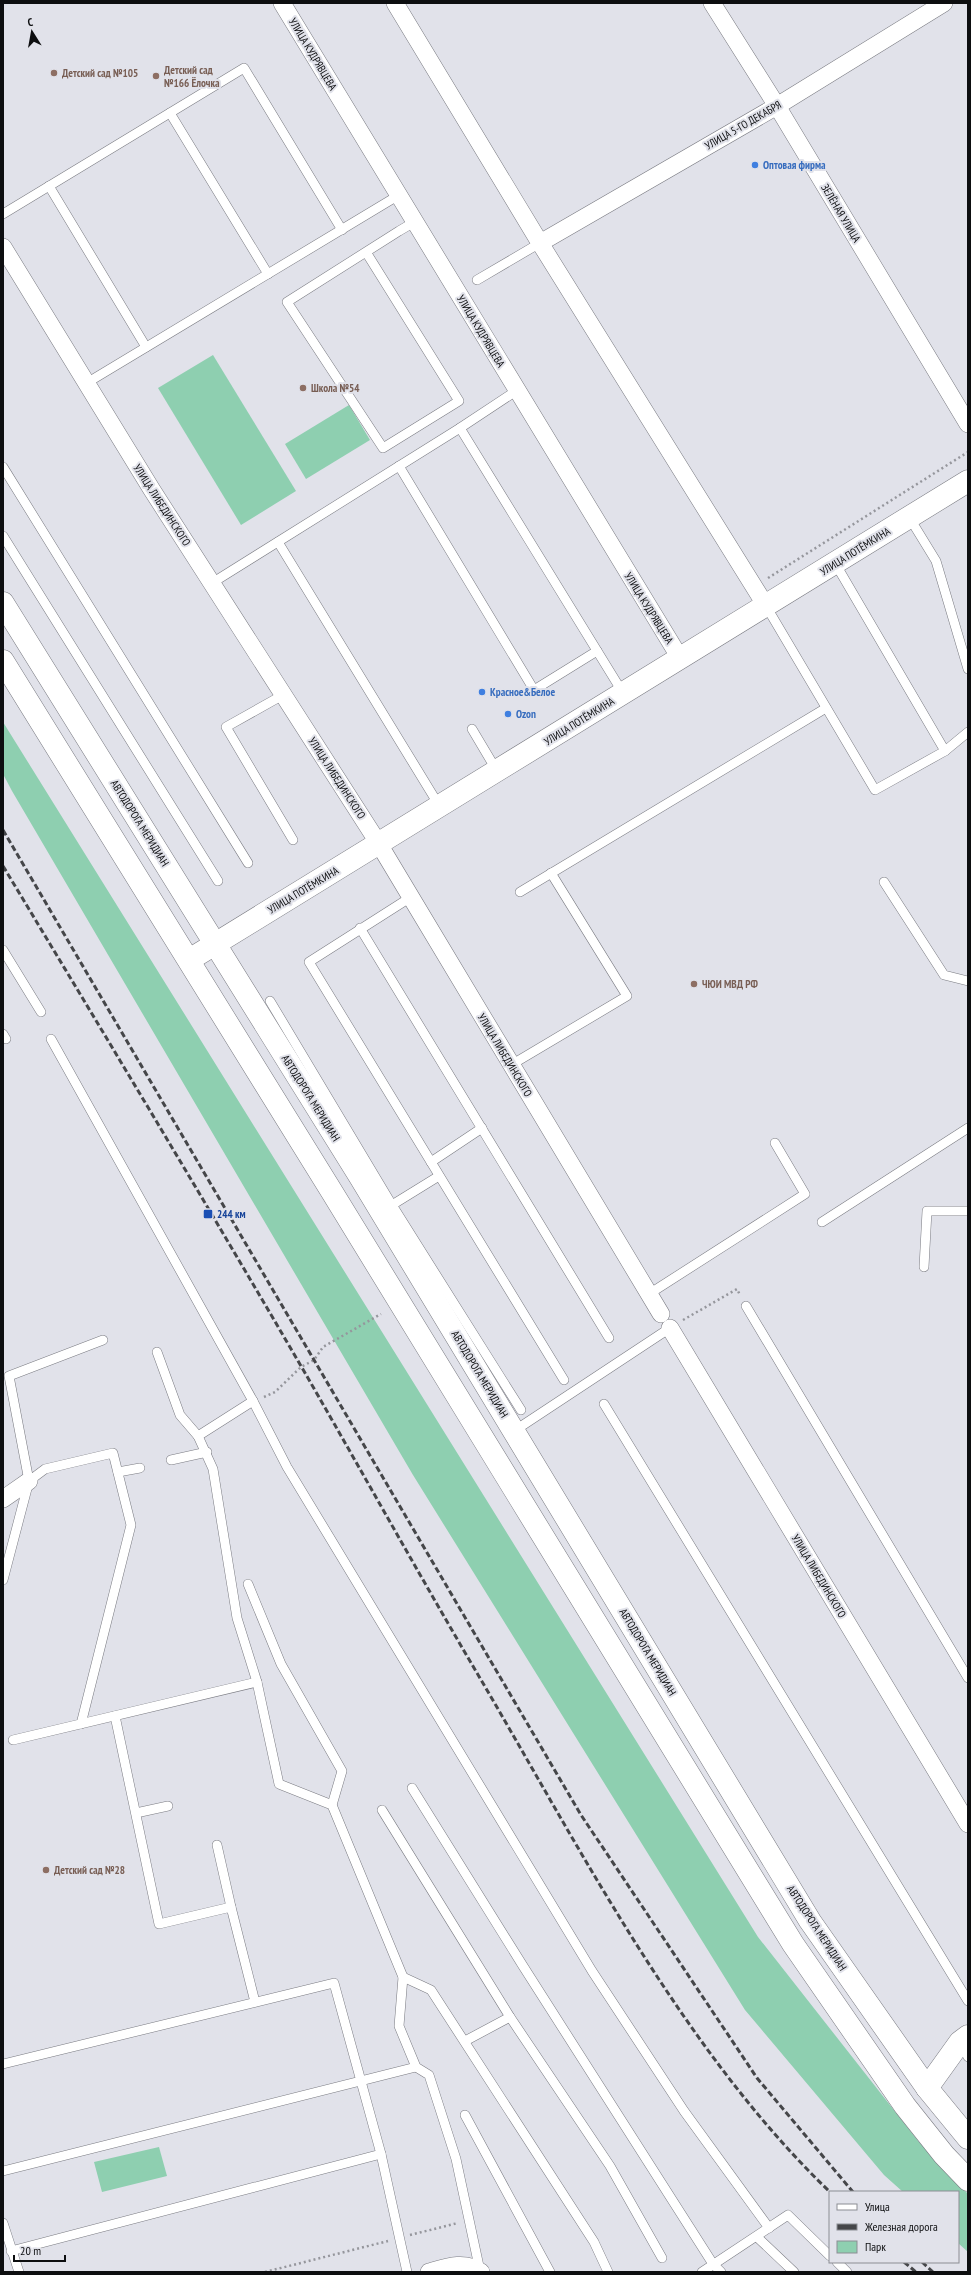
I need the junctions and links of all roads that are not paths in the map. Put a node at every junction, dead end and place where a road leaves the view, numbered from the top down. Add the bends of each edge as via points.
1 (282, 3) edge
2 (395, 3) edge
3 (712, 3) edge
4 (944, 3) edge
5 (777, 106) junction
6 (170, 113) junction
7 (49, 186) junction
8 (399, 195) junction
9 (3, 214) edge
10 (416, 221) junction
11 (342, 230) junction
12 (540, 243) junction
13 (3, 247) edge
14 (366, 252) junction
15 (268, 274) junction
16 (477, 280) dead end
17 (146, 347) junction
18 (85, 384) junction
19 (516, 390) junction
20 (968, 424) edge
21 (460, 428) junction
22 (399, 466) junction
23 (3, 467) edge
24 (968, 481) edge
25 (910, 517) junction
26 (3, 536) edge
27 (278, 542) junction
28 (835, 563) junction
29 (212, 583) junction
30 (3, 603) edge
31 (766, 606) junction
32 (596, 651) junction
33 (680, 658) junction
34 (3, 661) edge
35 (968, 669) edge
36 (623, 693) junction
37 (284, 695) junction
38 (826, 708) junction
39 (472, 730) dead end
40 (968, 732) edge
41 (945, 751) junction
42 (497, 771) junction
43 (440, 807) junction
44 (293, 840) dead end
45 (379, 844) junction
46 (248, 863) dead end
47 (551, 873) junction
48 (218, 881) dead end
49 (884, 882) dead end
50 (520, 892) dead end
51 (410, 897) junction
52 (360, 928) junction
53 (215, 944) junction
54 (3, 950) edge
55 (189, 960) junction
56 (968, 981) edge
57 (270, 1001) dead end
58 (41, 1012) dead end
59 (51, 1039) dead end
60 (512, 1065) junction
61 (482, 1128) junction
62 (968, 1128) edge
63 (775, 1143) dead end
64 (431, 1162) junction
65 (439, 1176) junction
66 (392, 1205) junction
67 (968, 1211) edge
68 (822, 1222) dead end
69 (924, 1266) dead end
70 (649, 1294) junction
71 (746, 1306) road end
72 (666, 1321) junction
73 (609, 1338) dead end
74 (103, 1340) dead end
75 (157, 1352) dead end
76 (564, 1380) dead end
77 (253, 1401) junction
78 (604, 1404) dead end
79 (521, 1410) dead end
80 (514, 1431) junction
81 (198, 1436) junction
82 (207, 1452) junction
83 (171, 1460) dead end
84 (140, 1468) dead end
85 (118, 1472) junction
86 (29, 1480) junction
87 (3, 1499) edge
88 (3, 1580) edge
89 (248, 1584) dead end
90 (968, 1678) edge
91 (257, 1682) junction
92 (115, 1716) junction
93 (81, 1724) junction
94 (13, 1740) dead end
95 (412, 1788) dead end
96 (332, 1805) junction
97 (168, 1806) dead end
98 (382, 1810) dead end
99 (136, 1813) junction
100 (968, 1824) edge
101 (217, 1845) dead end
102 (231, 1907) junction
103 (403, 1977) junction
104 (968, 2000) edge
105 (255, 2002) junction
106 (510, 2017) junction
107 (465, 2041) junction
108 (965, 2045) edge
109 (3, 2064) edge
110 (416, 2067) junction
111 (361, 2082) junction
112 (927, 2088) junction
113 (465, 2115) dead end
114 (968, 2138) edge
115 (381, 2154) junction
116 (3, 2171) edge
117 (968, 2180) edge
118 (3, 2223) edge
119 (769, 2228) junction
120 (757, 2237) junction
121 (12, 2251) junction
122 (829, 2255) edge
123 (662, 2258) dead end
124 (838, 2263) edge
125 (713, 2264) junction
126 (481, 2271) edge
127 (19, 2272) edge
128 (407, 2272) edge
129 (429, 2272) edge
130 (550, 2272) edge
131 (608, 2272) edge
132 (702, 2272) edge
133 (721, 2272) edge
134 (794, 2272) edge
135 (847, 2272) edge

1 - 8 street, УЛИЦА КУДРЯВЦЕВА
2 - 12 street
3 - 5 street, ЗЕЛЁНАЯ УЛИЦА
4 - 5 street, УЛИЦА 5-ГО ДЕКАБРЯ
5 - 12 street, УЛИЦА 5-ГО ДЕКАБРЯ
5 - 20 street, ЗЕЛЁНАЯ УЛИЦА
6 - 7 lane
6 - 11 lane via 244,68
6 - 15 lane
7 - 9 lane
7 - 17 lane
8 - 10 street, УЛИЦА КУДРЯВЦЕВА
8 - 11 lane
10 - 14 lane
10 - 19 street, УЛИЦА КУДРЯВЦЕВА
11 - 15 lane
12 - 16 lane
12 - 31 street
13 - 18 street, УЛИЦА ЛИБЕДИНСКОГО
14 - 14 lane via 287,302 383,448 459,401
15 - 17 lane
17 - 18 lane
18 - 29 street, УЛИЦА ЛИБЕДИНСКОГО
19 - 21 lane
19 - 33 street, УЛИЦА КУДРЯВЦЕВА
21 - 22 lane
21 - 32 lane
22 - 27 lane
22 - 32 lane via 534,690
23 - 46 lane
24 - 25 main road, УЛИЦА ПОТЁМКИНА
25 - 28 main road, УЛИЦА ПОТЁМКИНА
25 - 35 lane via 936,561
26 - 48 lane
27 - 29 lane
27 - 43 lane
28 - 31 main road, УЛИЦА ПОТЁМКИНА
28 - 41 lane
29 - 37 street, УЛИЦА ЛИБЕДИНСКОГО
30 - 53 main road, АВТОДОРОГА МЕРИДИАН
31 - 33 main road, УЛИЦА ПОТЁМКИНА
31 - 38 lane
32 - 36 lane
33 - 36 main road, УЛИЦА ПОТЁМКИНА
34 - 55 main road
36 - 42 main road, УЛИЦА ПОТЁМКИНА
37 - 44 lane via 226,727
37 - 45 street, УЛИЦА ЛИБЕДИНСКОГО
38 - 41 lane via 875,790
38 - 47 lane
39 - 42 lane
40 - 41 lane
42 - 43 main road, УЛИЦА ПОТЁМКИНА
43 - 45 main road, УЛИЦА ПОТЁМКИНА
45 - 51 street, УЛИЦА ЛИБЕДИНСКОГО
45 - 53 main road, УЛИЦА ПОТЁМКИНА
47 - 50 lane
47 - 60 lane via 628,996
49 - 56 lane via 944,975
51 - 52 lane
51 - 60 street, УЛИЦА ЛИБЕДИНСКОГО
52 - 61 lane
52 - 64 lane via 309,962
53 - 55 main road, УЛИЦА ПОТЁМКИНА
53 - 80 main road, АВТОДОРОГА МЕРИДИАН
54 - 58 lane
55 - 117 main road via 793,1944 905,2106 944,2155
57 - 66 lane
59 - 77 lane
60 - 70 street, УЛИЦА ЛИБЕДИНСКОГО
61 - 64 lane
61 - 73 lane
62 - 68 lane
63 - 70 lane via 805,1194
64 - 65 lane
65 - 66 lane
65 - 76 lane
66 - 79 lane
67 - 69 lane via 926,1211
70 - 72 street, УЛИЦА ЛИБЕДИНСКОГО
71 - 90 lane
72 - 80 lane
72 - 100 street, УЛИЦА ЛИБЕДИНСКОГО
74 - 86 lane via 10,1376
75 - 81 lane via 180,1415
77 - 81 lane
77 - 119 lane via 287,1467 592,1970 684,2111
78 - 104 lane
80 - 112 main road, АВТОДОРОГА МЕРИДИАН via 810,1921
81 - 82 lane
82 - 83 lane
82 - 91 lane via 214,1476 237,1618
84 - 85 lane
85 - 86 lane via 113,1453 45,1469
85 - 93 lane via 131,1525
86 - 87 street
86 - 88 lane
89 - 96 lane via 281,1664 342,1771
91 - 92 lane
91 - 96 lane via 279,1784
92 - 93 lane
92 - 99 lane
93 - 94 lane
95 - 125 lane
96 - 103 lane
97 - 99 lane
98 - 106 lane
99 - 102 lane via 159,1924
101 - 102 lane
102 - 105 lane
103 - 107 lane via 431,1990
103 - 110 lane via 399,2026
105 - 109 lane
105 - 111 lane via 334,1983
106 - 107 lane
106 - 123 lane via 610,2166
107 - 131 lane via 594,2242
108 - 112 main road
110 - 111 lane
110 - 126 lane via 429,2075 456,2158
111 - 115 lane
111 - 116 lane
112 - 114 main road, АВТОДОРОГА МЕРИДИАН
113 - 130 lane
115 - 121 lane
115 - 128 lane
118 - 121 lane
119 - 120 lane
119 - 122 lane via 788,2215
120 - 125 lane
120 - 134 lane
121 - 127 lane
124 - 135 lane
125 - 132 lane
125 - 133 lane
126 - 129 street via 465,2265

